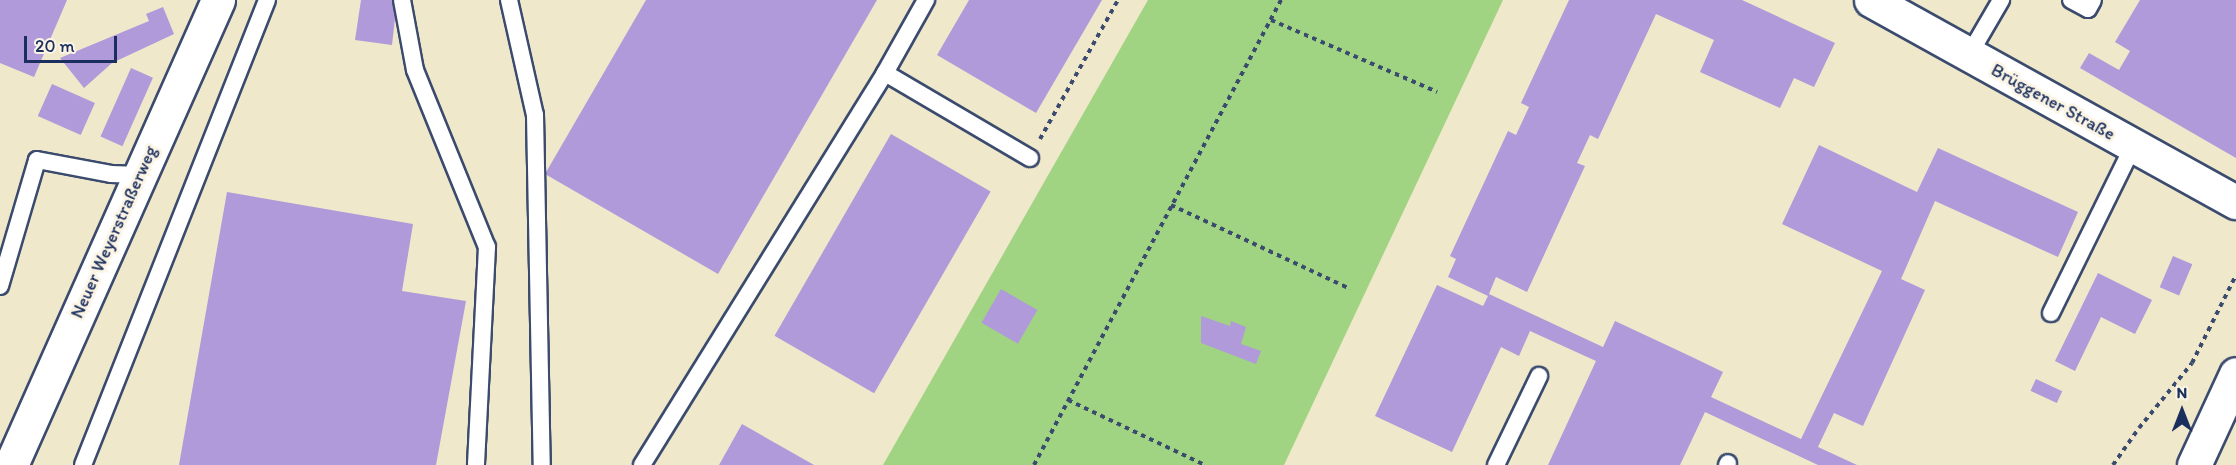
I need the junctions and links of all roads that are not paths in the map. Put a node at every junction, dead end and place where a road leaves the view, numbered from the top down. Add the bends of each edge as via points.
1 (218, 0) edge
2 (267, 0) edge
3 (402, 0) edge
4 (509, 0) edge
5 (926, 0) edge
6 (1871, 0) edge
7 (2001, 0) edge
8 (2071, 0) edge
9 (2093, 0) edge
10 (1969, 55) junction
11 (885, 73) junction
12 (2133, 146) junction
13 (1030, 158) road end
14 (140, 175) junction
15 (2236, 202) edge
16 (0, 286) edge
17 (2051, 313) dead end
18 (2236, 374) edge
19 (1539, 376) dead end
20 (11, 465) edge
21 (83, 465) edge
22 (476, 465) edge
23 (542, 465) edge
24 (642, 465) edge
25 (1496, 465) edge
26 (2194, 465) edge

1 - 14 street, Neuer Weyerstraßerweg
2 - 21 lane
3 - 22 lane via 415,70 487,247
4 - 23 lane via 536,115
5 - 11 lane
6 - 10 street, Brüggener Straße
7 - 10 lane
8 - 9 lane via 2088,9
10 - 12 street, Brüggener Straße
11 - 13 lane
11 - 24 lane
12 - 15 street, Brüggener Straße
12 - 17 lane
14 - 16 lane via 111,174 37,160
14 - 20 street, Neuer Weyerstraßerweg
18 - 26 street
19 - 25 lane

